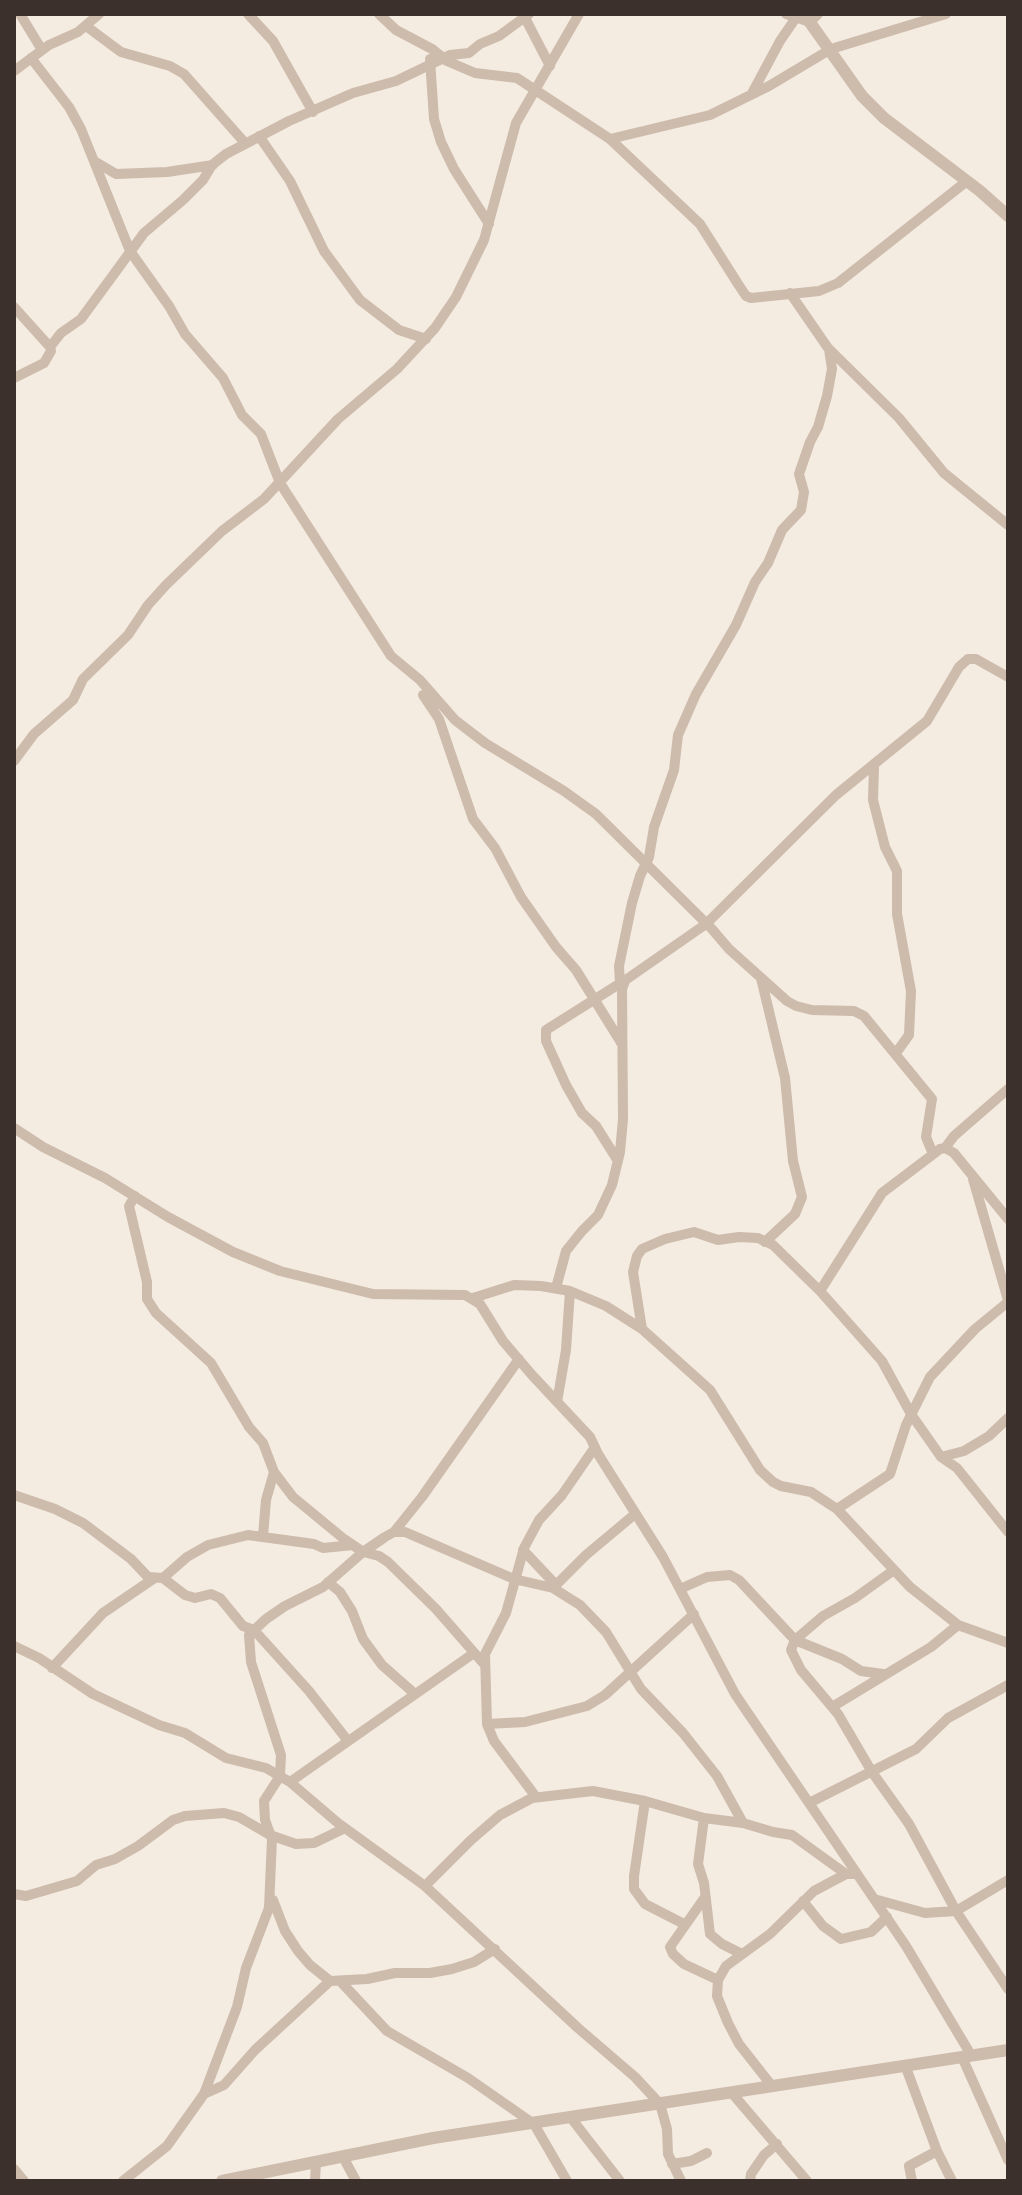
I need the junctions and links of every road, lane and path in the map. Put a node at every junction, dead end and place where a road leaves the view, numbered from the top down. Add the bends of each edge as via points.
1 (20, 14) edge
2 (99, 14) edge
3 (248, 14) edge
4 (379, 14) edge
5 (579, 14) edge
6 (946, 14) edge
7 (525, 15) edge
8 (803, 17) edge
9 (86, 26) junction
10 (432, 49) junction
11 (831, 49) junction
12 (42, 50) junction
13 (31, 58) junction
14 (443, 58) junction
15 (429, 65) junction
16 (550, 66) junction
17 (14, 71) edge
18 (535, 89) junction
19 (751, 95) junction
20 (313, 112) junction
21 (259, 136) junction
22 (610, 139) junction
23 (245, 143) junction
24 (94, 161) junction
25 (213, 165) junction
26 (967, 181) junction
27 (1008, 216) edge
28 (489, 224) junction
29 (130, 251) junction
30 (790, 293) junction
31 (14, 307) edge
32 (426, 339) junction
33 (50, 347) junction
34 (829, 349) junction
35 (14, 378) edge
36 (280, 483) junction
37 (1008, 525) edge
38 (410, 673) junction
39 (1008, 677) edge
40 (14, 761) edge
41 (874, 766) junction
42 (646, 863) junction
43 (706, 924) junction
44 (761, 978) junction
45 (624, 981) junction
46 (596, 999) junction
47 (622, 1044) junction
48 (896, 1053) junction
49 (1008, 1089) edge
50 (14, 1128) edge
51 (945, 1148) junction
52 (933, 1154) junction
53 (618, 1161) junction
54 (971, 1173) junction
55 (135, 1196) junction
56 (1008, 1219) edge
57 (765, 1242) junction
58 (556, 1288) junction
59 (570, 1291) junction
60 (820, 1291) junction
61 (473, 1298) junction
62 (1008, 1301) edge
63 (642, 1329) junction
64 (519, 1359) junction
65 (557, 1402) junction
66 (911, 1414) junction
67 (1008, 1418) edge
68 (595, 1447) junction
69 (941, 1457) junction
70 (274, 1472) junction
71 (14, 1495) edge
72 (837, 1509) junction
73 (635, 1514) junction
74 (394, 1532) junction
75 (1008, 1532) edge
76 (263, 1536) junction
77 (358, 1548) junction
78 (523, 1550) junction
79 (894, 1570) junction
80 (158, 1578) junction
81 (514, 1579) junction
82 (328, 1582) junction
83 (554, 1586) junction
84 (680, 1589) junction
85 (694, 1614) junction
86 (958, 1625) junction
87 (254, 1630) junction
88 (795, 1640) junction
89 (1008, 1643) edge
90 (14, 1646) edge
91 (474, 1653) junction
92 (484, 1664) junction
93 (52, 1668) junction
94 (629, 1670) junction
95 (883, 1674) junction
96 (1008, 1685) edge
97 (415, 1694) junction
98 (832, 1707) junction
99 (487, 1724) junction
100 (348, 1741) junction
101 (872, 1772) junction
102 (280, 1776) junction
103 (290, 1782) junction
104 (536, 1797) junction
105 (645, 1801) junction
106 (809, 1803) junction
107 (704, 1818) junction
108 (743, 1823) junction
109 (345, 1828) junction
110 (270, 1835) junction
111 (852, 1874) junction
112 (1008, 1880) edge
113 (425, 1886) junction
114 (14, 1894) edge
115 (271, 1895) junction
116 (705, 1897) junction
117 (874, 1899) junction
118 (803, 1901) junction
119 (956, 1911) junction
120 (887, 1917) junction
121 (684, 1924) junction
122 (495, 1949) junction
123 (742, 1954) junction
124 (718, 1980) junction
125 (336, 1982) junction
126 (1008, 1989) edge
127 (1008, 2050) edge
128 (967, 2056) junction
129 (905, 2065) junction
130 (772, 2086) junction
131 (731, 2092) junction
132 (204, 2094) junction
133 (660, 2104) junction
134 (571, 2118) junction
135 (534, 2124) junction
136 (777, 2144) junction
137 (937, 2151) junction
138 (707, 2153) dead end
139 (343, 2157) junction
140 (1008, 2160) edge
141 (316, 2162) junction
142 (672, 2164) junction
143 (14, 2169) edge
144 (24, 2181) edge
145 (123, 2181) edge
146 (222, 2181) edge
147 (315, 2181) edge
148 (356, 2181) edge
149 (567, 2181) edge
150 (620, 2181) edge
151 (681, 2181) edge
152 (750, 2181) edge
153 (807, 2181) edge
154 (912, 2181) edge
155 (952, 2181) edge

1 - 12 street
2 - 9 street
3 - 20 street via 273,41
4 - 10 street
5 - 16 street
6 - 11 street
7 - 14 street via 469,53
7 - 16 street
8 - 11 street
8 - 19 street via 780,41
9 - 12 street
9 - 23 street via 121,52 184,74
10 - 14 street
10 - 15 street
11 - 19 street
11 - 26 street via 862,96 884,118
12 - 13 street
13 - 17 street
13 - 24 street via 69,107
14 - 15 street
14 - 18 street via 475,73 509,75
15 - 20 street
15 - 28 street via 441,142
16 - 18 street
18 - 22 street
18 - 28 street via 516,123
19 - 22 street via 710,115
20 - 21 street
21 - 23 street
21 - 32 street via 290,181 324,251 360,300 399,330
22 - 30 street via 700,224 746,296
23 - 25 street
24 - 25 street via 116,174
24 - 29 street
25 - 29 street
26 - 27 street
26 - 30 street via 838,283
28 - 32 street via 456,297
29 - 33 street via 81,319
29 - 36 street via 185,334 223,378 242,415 261,434
30 - 34 street
31 - 33 street
32 - 36 street via 338,419
33 - 35 street via 44,363
34 - 37 street via 899,418 944,473
34 - 42 street via 827,396 799,474 801,510 782,530 678,735 674,770
36 - 38 street via 378,639
36 - 40 street via 166,585 128,635 83,679 73,700 34,734
38 - 42 street via 455,720 596,814
38 - 46 street via 439,719 473,819 521,897
39 - 41 street via 968,659 927,721
41 - 43 street via 836,795
41 - 48 street via 873,800 897,871 897,914 911,991 909,1035
42 - 43 street
42 - 45 street via 619,966
43 - 44 street
43 - 45 street
44 - 48 street via 796,1006 864,1016
44 - 57 street via 785,1078 802,1197 795,1214
45 - 46 street
45 - 47 street
46 - 47 street
46 - 53 street via 546,1030 546,1041 582,1113
47 - 53 street
48 - 52 street via 932,1099 926,1137
49 - 51 street
50 - 55 street
51 - 52 street
51 - 54 street
52 - 60 street via 882,1193
53 - 58 street via 598,1215 566,1251
54 - 56 street
54 - 62 street
55 - 61 street via 233,1252 280,1271 373,1294
55 - 70 street via 129,1206 147,1299 211,1363 263,1443
57 - 60 street
57 - 63 street via 718,1240 694,1232 642,1249 633,1272
58 - 59 street
58 - 61 street via 514,1285
59 - 63 street
59 - 65 street
60 - 66 street via 882,1361
61 - 64 street
62 - 66 street via 930,1377
63 - 72 street via 710,1390 766,1476 781,1486 811,1492
64 - 65 street
64 - 74 street
65 - 68 street
66 - 69 street
66 - 72 street via 890,1474
67 - 69 street via 964,1451
68 - 73 street
68 - 78 street via 539,1520
69 - 75 street via 957,1468
70 - 76 street
70 - 77 street via 293,1497
71 - 80 street via 83,1523
72 - 79 street
73 - 83 street
73 - 84 street
74 - 77 street
74 - 81 street via 439,1545
76 - 77 street via 323,1548
76 - 80 street via 208,1545
77 - 82 street
77 - 91 street via 388,1562
78 - 81 street
78 - 83 street
79 - 86 street
79 - 88 street
80 - 87 street via 185,1595 220,1598 243,1626
80 - 93 street via 103,1613
81 - 83 street
81 - 92 street
82 - 87 street
82 - 97 street via 340,1592 382,1665
83 - 94 street via 606,1632
84 - 85 street
84 - 88 street via 707,1577 730,1575
85 - 94 street
85 - 106 street via 735,1694
86 - 89 street
86 - 95 street
87 - 100 street
87 - 102 street via 248,1645 251,1662 281,1755
88 - 95 street via 861,1671
88 - 98 street via 791,1650 801,1670
90 - 93 street
91 - 92 street
91 - 97 street
92 - 99 street
93 - 102 street via 93,1694 185,1733 226,1758
94 - 99 street via 587,1706 525,1722
94 - 108 street via 717,1776
95 - 98 street
96 - 101 street via 948,1718 916,1749
97 - 100 street
98 - 101 street
99 - 104 street
100 - 103 street
101 - 106 street
101 - 119 street via 909,1824
102 - 103 street
102 - 110 street via 264,1801
103 - 109 street
104 - 105 street via 593,1791
104 - 113 street via 500,1815
105 - 107 street
105 - 121 street via 634,1889 645,1904
106 - 111 street
107 - 108 street
107 - 116 street via 698,1864
108 - 111 street via 792,1835
109 - 110 street via 314,1843 296,1844
109 - 113 street
110 - 114 street via 224,1813 185,1816 77,1881 26,1896
110 - 115 street
111 - 117 street
111 - 118 street
112 - 119 street
113 - 122 street
115 - 125 street via 298,1951
115 - 132 street
116 - 121 street
116 - 123 street via 710,1934
117 - 119 street via 925,1913
117 - 120 street
118 - 120 street via 841,1939 871,1932
118 - 123 street
119 - 126 street
120 - 128 street via 935,1992
121 - 124 street via 670,1947 673,1954
122 - 125 street via 452,1969
122 - 133 street
123 - 124 street
124 - 130 street via 717,1996 734,2034
125 - 132 street via 255,2050 224,2085
125 - 135 street via 387,2031
127 - 128 street
128 - 129 street
128 - 140 street
129 - 130 street
129 - 137 street
130 - 131 street
131 - 133 street
131 - 136 street
132 - 145 street via 167,2146
133 - 134 street
133 - 142 street
134 - 135 street
134 - 150 street
135 - 139 street
135 - 149 street
136 - 152 street via 764,2155
136 - 153 street
137 - 154 street via 909,2166
137 - 155 street
138 - 142 street
139 - 141 street
139 - 148 street
141 - 146 street
141 - 147 street
142 - 151 street
143 - 144 street

